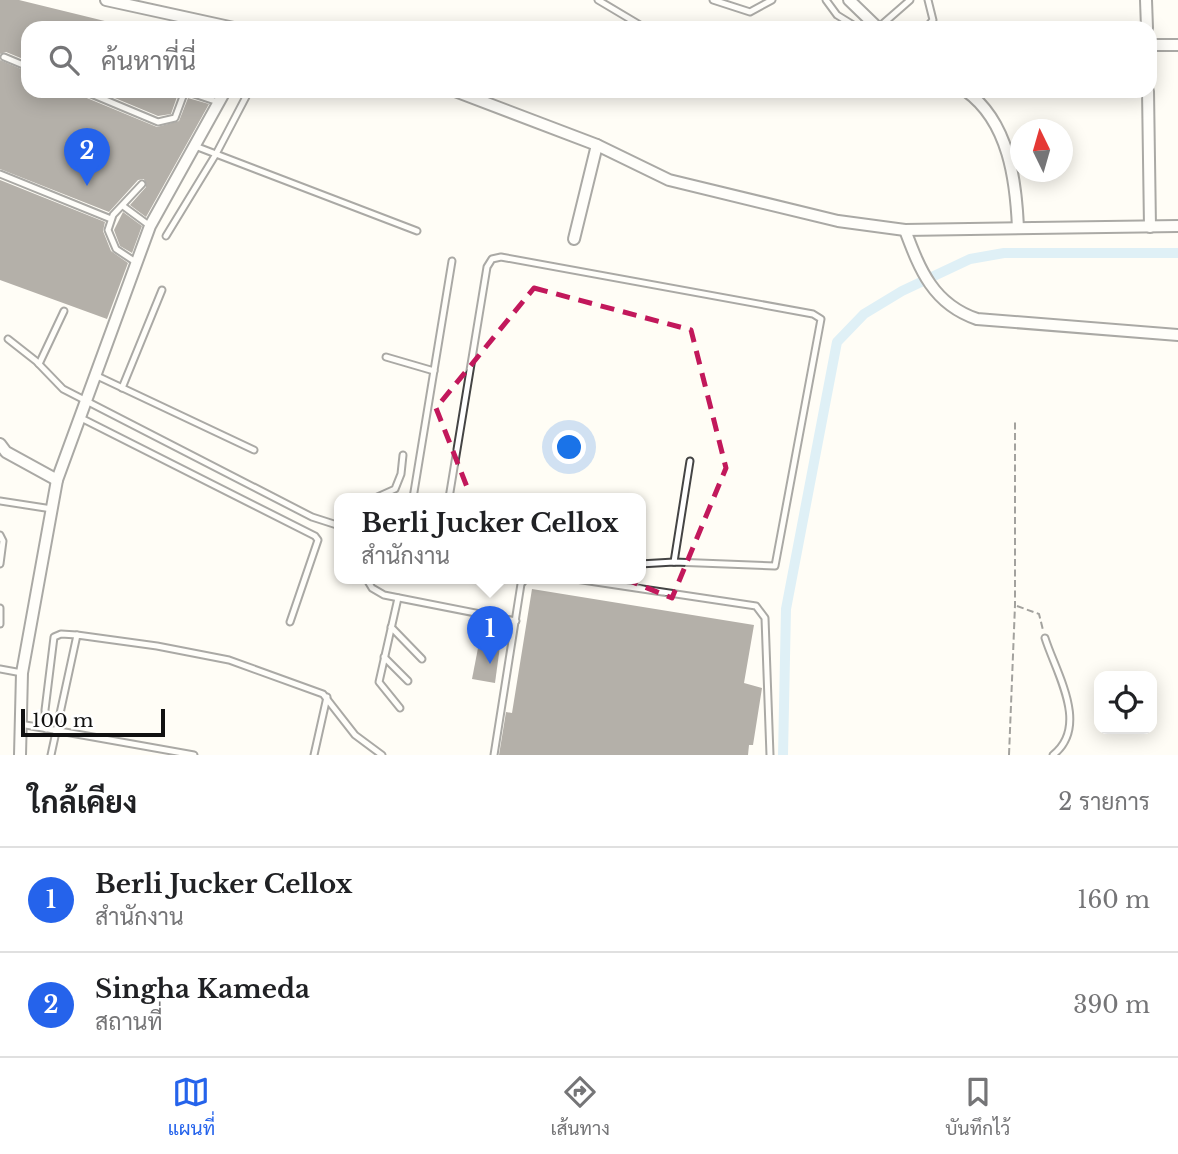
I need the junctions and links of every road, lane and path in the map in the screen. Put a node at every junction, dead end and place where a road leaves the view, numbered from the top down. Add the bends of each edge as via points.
1 (106, 0) edge
2 (598, 0) edge
3 (713, 0) edge
4 (772, 0) edge
5 (826, 0) edge
6 (849, 0) edge
7 (909, 0) edge
8 (928, 0) edge
9 (1146, 0) edge
10 (202, 21) edge
11 (633, 21) edge
12 (847, 21) edge
13 (871, 21) edge
14 (886, 21) edge
15 (932, 21) edge
16 (1147, 21) edge
17 (1157, 45) edge
18 (1178, 45) edge
19 (4, 57) dead end
20 (21, 64) edge
21 (101, 98) edge
22 (182, 98) edge
23 (206, 98) edge
24 (221, 98) edge
25 (245, 98) edge
26 (473, 98) edge
27 (972, 98) edge
28 (1148, 98) edge
29 (218, 102) junction
30 (597, 145) junction
31 (195, 146) junction
32 (216, 154) junction
33 (0, 174) edge
34 (142, 184) dead end
35 (123, 206) junction
36 (111, 219) junction
37 (149, 226) junction
38 (1178, 226) edge
39 (1150, 227) junction
40 (1018, 229) junction
41 (905, 230) junction
42 (417, 231) dead end
43 (166, 236) dead end
44 (574, 239) dead end
45 (452, 261) dead end
46 (137, 262) junction
47 (162, 290) dead end
48 (64, 311) dead end
49 (1178, 335) edge
50 (8, 339) dead end
51 (386, 358) dead end
52 (39, 364) junction
53 (434, 371) junction
54 (95, 376) junction
55 (122, 388) junction
56 (87, 399) junction
57 (80, 417) junction
58 (1015, 422) dead end
59 (0, 444) edge
60 (254, 450) dead end
61 (402, 455) dead end
62 (690, 461) dead end
63 (57, 480) junction
64 (399, 482) junction
65 (415, 486) junction
66 (386, 493) edge
67 (414, 493) edge
68 (450, 493) edge
69 (0, 501) edge
70 (52, 509) junction
71 (334, 524) edge
72 (0, 535) edge
73 (674, 562) junction
74 (0, 564) edge
75 (646, 564) edge
76 (369, 584) edge
77 (521, 584) edge
78 (609, 584) edge
79 (398, 598) junction
80 (1015, 605) junction
81 (0, 608) edge
82 (516, 621) junction
83 (290, 622) dead end
84 (0, 624) edge
85 (391, 627) junction
86 (77, 635) junction
87 (1045, 638) joint
88 (384, 657) junction
89 (422, 659) dead end
90 (0, 669) edge
91 (22, 673) junction
92 (408, 681) dead end
93 (327, 697) junction
94 (400, 708) dead end
95 (20, 724) junction
96 (46, 729) junction
97 (55, 731) junction
98 (20, 755) edge
99 (51, 755) edge
100 (194, 755) edge
101 (314, 755) edge
102 (382, 755) edge
103 (494, 755) edge
104 (770, 755) edge
105 (1009, 755) edge
106 (1053, 755) edge

1 - 10 street
2 - 11 lane
3 - 4 lane via 750,12
5 - 12 lane
6 - 13 street
7 - 14 lane
8 - 15 lane
9 - 16 street
17 - 18 street
19 - 20 lane
21 - 22 lane via 158,122 175,118
23 - 29 lane
24 - 29 street
25 - 32 lane
26 - 30 street
27 - 40 street via 997,129 1006,150 1016,188
28 - 39 street
29 - 31 street
30 - 41 street via 669,180 838,221
30 - 44 street
31 - 32 lane
31 - 37 street
32 - 42 lane
32 - 43 lane
33 - 36 lane
34 - 35 lane
35 - 36 lane
35 - 37 lane
36 - 46 lane via 110,241
37 - 46 street
38 - 39 street
39 - 40 street
40 - 41 street
41 - 49 street via 928,285 959,313 976,319
45 - 53 lane
46 - 54 street
47 - 55 lane
48 - 52 lane
50 - 52 lane
51 - 53 lane
52 - 56 lane via 63,389
53 - 65 lane
54 - 55 lane
54 - 56 street
55 - 60 lane
56 - 57 street
56 - 71 lane via 312,517
57 - 63 street
57 - 83 lane via 315,536 318,540
58 - 80 path
59 - 63 street via 6,452
61 - 64 lane
62 - 73 lane
63 - 70 street
64 - 65 lane
64 - 66 lane
65 - 67 lane
68 - 73 lane via 487,267 492,259 813,314 821,319 820,332 775,566
69 - 70 lane
70 - 91 street
72 - 74 lane
73 - 75 lane
76 - 79 lane
77 - 82 lane
78 - 104 lane via 761,610 768,666
79 - 82 lane
79 - 85 lane
80 - 87 path via 1039,614
80 - 105 path
81 - 84 lane
82 - 103 lane
85 - 88 lane
85 - 89 lane
86 - 93 lane via 229,660
86 - 96 lane via 54,637
86 - 97 lane
87 - 106 lane via 1069,703 1069,731
88 - 92 lane
88 - 94 lane via 380,685
90 - 91 lane
91 - 95 street
93 - 101 lane
93 - 102 lane via 355,735
95 - 96 lane
95 - 98 street
96 - 97 lane
97 - 99 lane
97 - 100 lane

